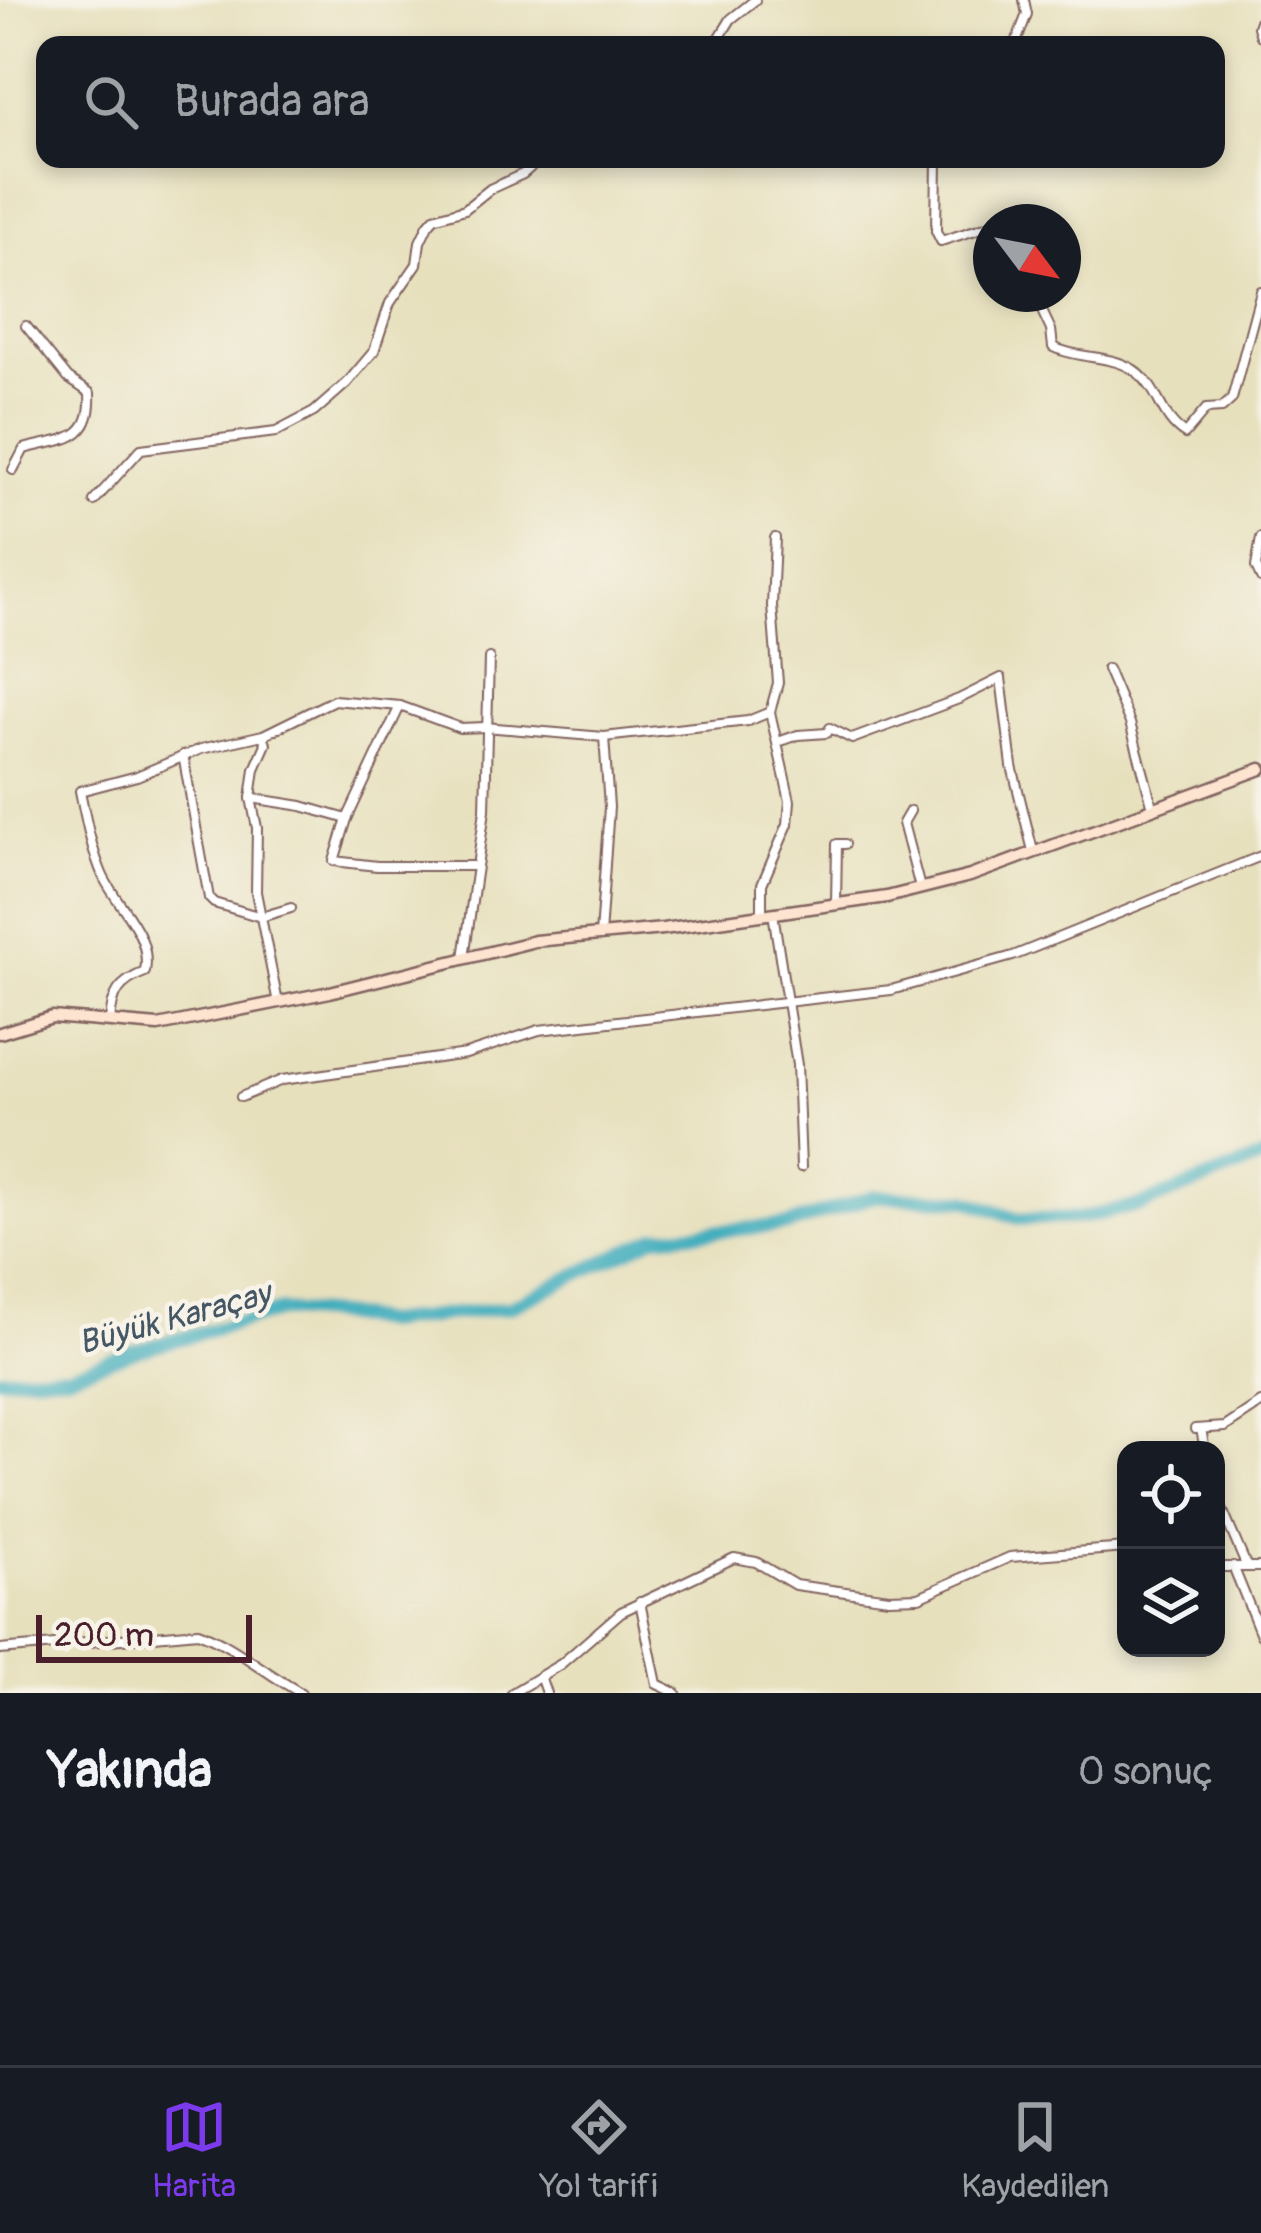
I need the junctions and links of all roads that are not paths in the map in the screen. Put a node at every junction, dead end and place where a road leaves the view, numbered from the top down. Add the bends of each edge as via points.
1 (755, 0) edge
2 (1024, 0) edge
3 (1261, 18) edge
4 (721, 36) edge
5 (1018, 36) edge
6 (1261, 36) edge
7 (530, 168) edge
8 (937, 168) edge
9 (973, 231) edge
10 (1261, 291) edge
11 (1042, 312) edge
12 (26, 326) dead end
13 (14, 470) dead end
14 (94, 501) dead end
15 (775, 538) dead end
16 (1261, 538) edge
17 (1261, 578) edge
18 (489, 658) dead end
19 (1107, 669) dead end
20 (400, 706) junction
21 (770, 712) junction
22 (485, 727) junction
23 (263, 735) junction
24 (604, 737) junction
25 (778, 742) junction
26 (184, 755) junction
27 (1261, 769) edge
28 (251, 798) junction
29 (1154, 809) junction
30 (910, 811) dead end
31 (347, 819) junction
32 (844, 844) dead end
33 (1033, 851) junction
34 (1261, 856) edge
35 (476, 866) junction
36 (920, 890) junction
37 (836, 905) junction
38 (291, 908) dead end
39 (768, 914) junction
40 (261, 917) junction
41 (600, 936) junction
42 (464, 958) junction
43 (789, 1002) junction
44 (278, 1003) junction
45 (110, 1022) junction
46 (0, 1034) edge
47 (242, 1097) dead end
48 (801, 1167) dead end
49 (1261, 1403) edge
50 (1202, 1441) edge
51 (1225, 1516) edge
52 (1117, 1549) edge
53 (1246, 1565) junction
54 (1225, 1566) edge
55 (1233, 1566) junction
56 (1261, 1567) edge
57 (640, 1602) junction
58 (1261, 1635) edge
59 (0, 1650) edge
60 (540, 1676) junction
61 (299, 1692) edge
62 (512, 1693) edge
63 (546, 1693) edge
64 (676, 1693) edge

1 - 4 street
2 - 5 street
3 - 6 street
7 - 14 street via 465,209 434,218 374,351 314,412 276,432 141,448
8 - 9 street via 941,241
10 - 11 street via 1232,399 1206,409 1185,434 1165,419 1140,374 1053,347
12 - 13 street via 90,393 91,410 79,433 24,449
15 - 21 street via 778,683
16 - 17 street
18 - 22 street
19 - 29 street
20 - 22 street via 460,728
20 - 23 street via 334,700
20 - 31 street
21 - 24 street via 748,722
21 - 25 street
22 - 24 street
22 - 35 street
23 - 26 street
23 - 28 street
24 - 41 street via 609,807
25 - 33 street via 830,728 852,739 1001,678
25 - 39 street via 789,812 762,884
26 - 40 street via 209,898
26 - 45 street via 80,790 105,880 148,959 146,972 115,991
27 - 29 street
28 - 31 street
28 - 40 street
29 - 33 street
30 - 36 street via 903,823
31 - 35 street via 334,861
32 - 37 street via 837,844
33 - 36 street
34 - 43 street via 1013,956 891,990
35 - 42 street
36 - 37 street
37 - 39 street
38 - 40 street
39 - 41 street
39 - 43 street
40 - 44 street
41 - 42 street via 535,940
42 - 44 street
43 - 47 street via 539,1030 466,1054 282,1080
43 - 48 street
44 - 45 street via 158,1026
45 - 46 street via 52,1017
49 - 50 street via 1225,1427 1198,1429
51 - 53 street
52 - 57 street via 1010,1557 919,1597 889,1598 795,1586 734,1558
53 - 55 street
53 - 56 street
54 - 55 street
55 - 58 street
57 - 60 street
57 - 64 street via 657,1684
59 - 61 street via 198,1632
60 - 62 street
60 - 63 street

